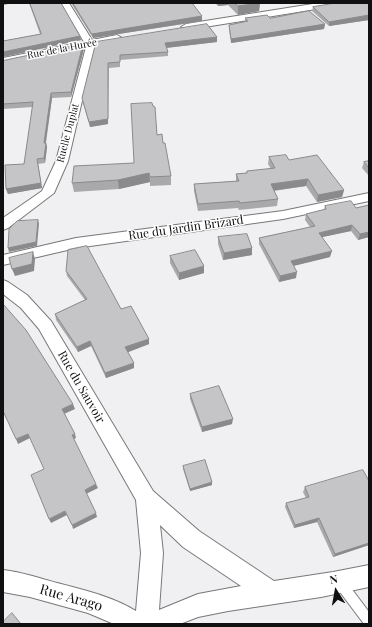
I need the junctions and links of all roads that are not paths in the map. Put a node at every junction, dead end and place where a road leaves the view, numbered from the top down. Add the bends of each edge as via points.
1 (65, 3) edge
2 (335, 3) edge
3 (173, 29) edge
4 (127, 37) edge
5 (89, 43) junction
6 (3, 60) edge
7 (369, 197) edge
8 (3, 225) edge
9 (3, 260) edge
10 (3, 286) edge
11 (146, 498) junction
12 (369, 576) edge
13 (3, 581) edge
14 (341, 583) junction
15 (272, 593) junction
16 (369, 621) edge
17 (135, 624) edge
18 (146, 624) edge
19 (157, 624) edge

1 - 5 street
2 - 3 street
4 - 5 street, Rue de la Hurée
5 - 6 street, Rue de la Hurée
5 - 8 street, Ruelle Duplat via 91,46 62,161 47,194
7 - 9 street, Rue du Jardin Brizard via 283,215 76,243
10 - 11 street, Rue du Sauvoir via 34,309 45,325
11 - 15 street, Rue du Sauvoir via 192,539
11 - 18 street, Rue du Sauvoir via 152,554
12 - 14 street
13 - 17 street, Rue Arago via 103,606
14 - 15 street
14 - 16 lane
15 - 19 street via 210,604 182,612

